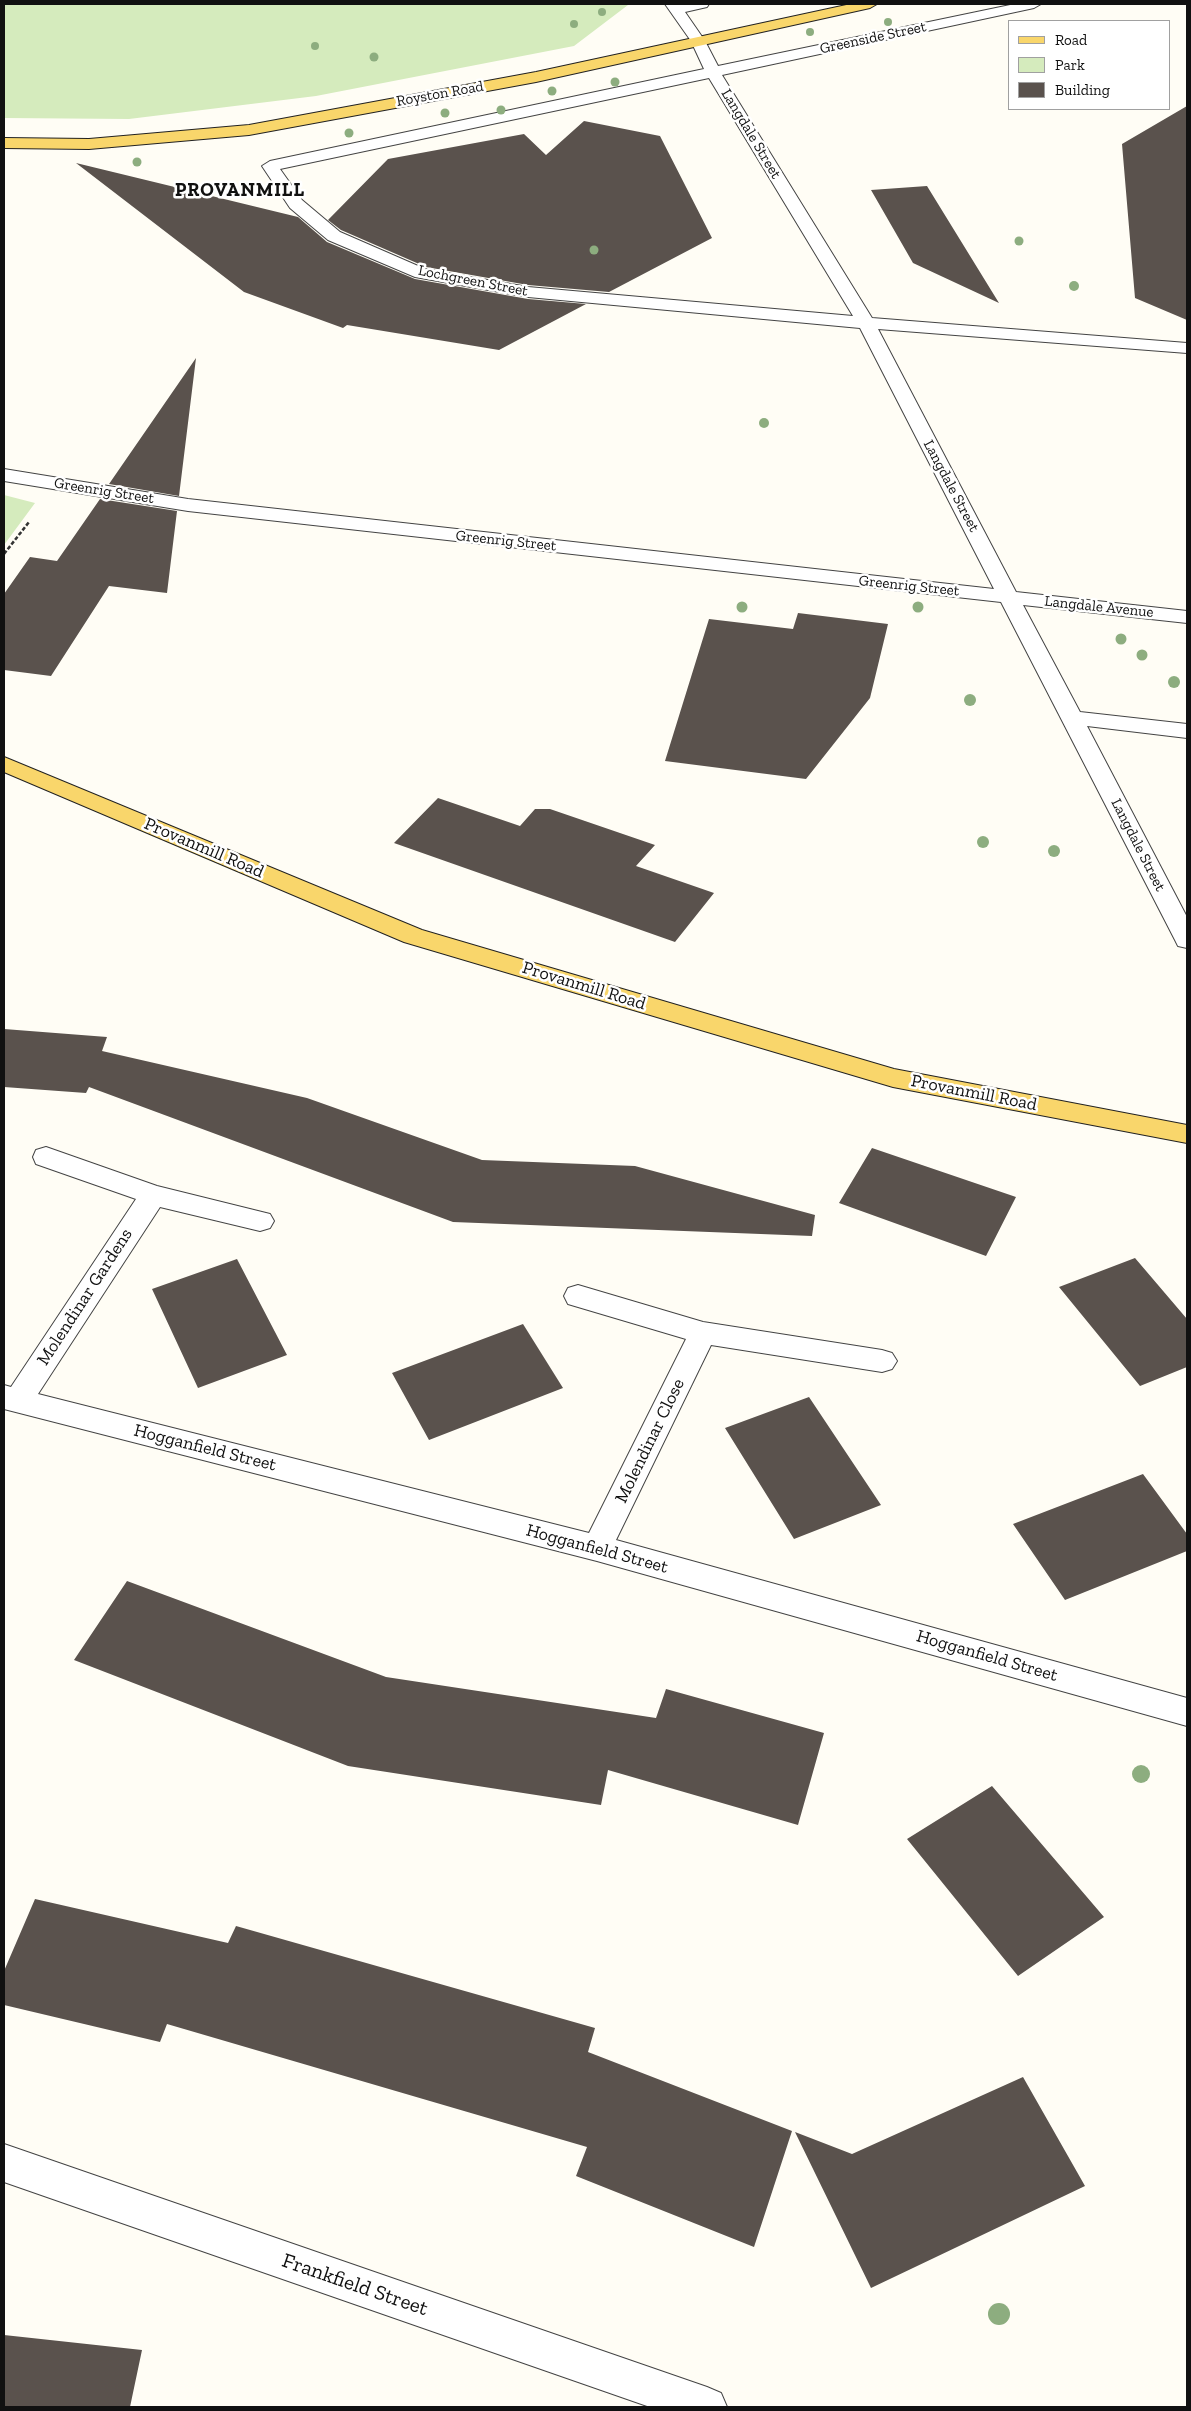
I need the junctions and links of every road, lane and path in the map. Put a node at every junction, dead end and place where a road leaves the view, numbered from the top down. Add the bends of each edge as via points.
1 (702, 4) edge
2 (870, 4) edge
3 (1034, 4) edge
4 (673, 6) edge
5 (698, 41) junction
6 (713, 72) junction
7 (4, 143) edge
8 (866, 323) junction
9 (1187, 348) edge
10 (4, 475) edge
11 (1010, 598) junction
12 (1187, 617) edge
13 (1072, 718) junction
14 (1187, 731) edge
15 (4, 764) edge
16 (1187, 940) edge
17 (1187, 1134) edge
18 (46, 1157) dead end
19 (153, 1195) junction
20 (260, 1221) dead end
21 (578, 1296) dead end
22 (703, 1333) junction
23 (882, 1362) dead end
24 (11, 1399) edge
25 (597, 1548) junction
26 (1187, 1712) edge
27 (4, 2162) edge
28 (707, 2407) edge

1 - 4 street
2 - 5 main road, Royston Road
3 - 6 street, Greenside Street
4 - 5 street, Langdale Street
5 - 6 street, Langdale Street
5 - 7 main road, Royston Road via 536,76 249,130 89,144
6 - 8 street, Langdale Street
6 - 8 street, Lochgreen Street via 270,166 296,204 334,236 421,273 528,292
8 - 9 street
8 - 11 street, Langdale Street
10 - 11 street, Greenrig Street via 188,506
11 - 12 street, Langdale Avenue
11 - 13 street, Langdale Street
13 - 14 street
13 - 16 street, Langdale Street
15 - 17 main road, Provanmill Road via 413,936 893,1078
18 - 19 street
19 - 20 street
19 - 24 street, Molendinar Gardens
21 - 22 street
22 - 23 street
22 - 25 street, Molendinar Close
24 - 25 street, Hogganfield Street
25 - 26 street, Hogganfield Street
27 - 28 street, Frankfield Street

